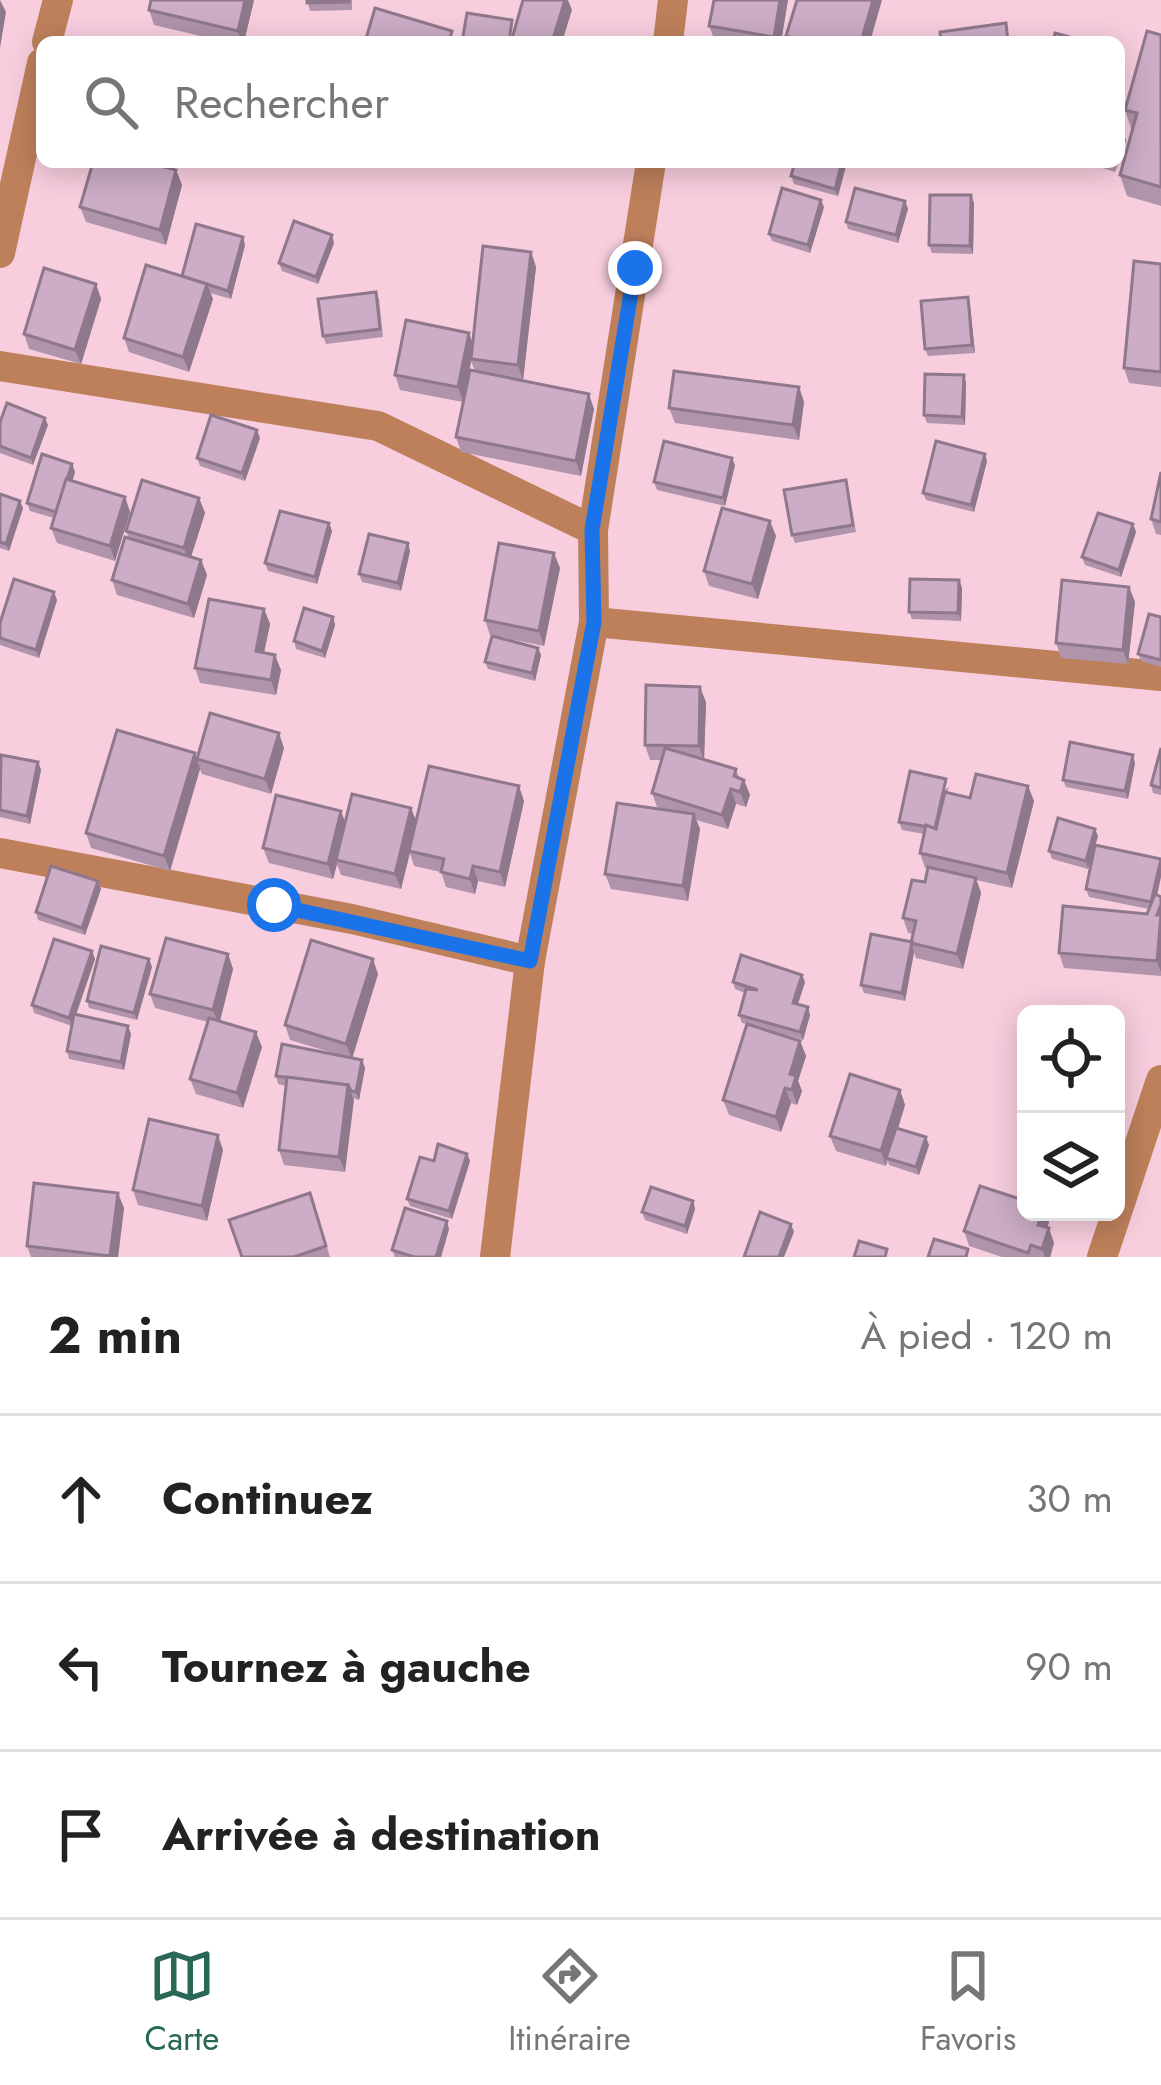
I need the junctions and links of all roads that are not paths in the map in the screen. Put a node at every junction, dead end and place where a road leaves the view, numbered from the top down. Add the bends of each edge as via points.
1 (58, 0) edge
2 (674, 0) edge
3 (49, 36) edge
4 (669, 36) edge
5 (36, 90) edge
6 (650, 168) edge
7 (0, 253) edge
8 (0, 366) edge
9 (592, 530) junction
10 (594, 622) junction
11 (1161, 676) edge
12 (0, 853) edge
13 (530, 961) junction
14 (1161, 1079) edge
15 (495, 1257) edge
16 (1102, 1257) edge

1 - 3 street
2 - 4 street
5 - 7 street
6 - 9 street
8 - 9 street via 378,426
9 - 10 street
10 - 11 street
10 - 13 street
12 - 13 street
13 - 15 street
14 - 16 street

